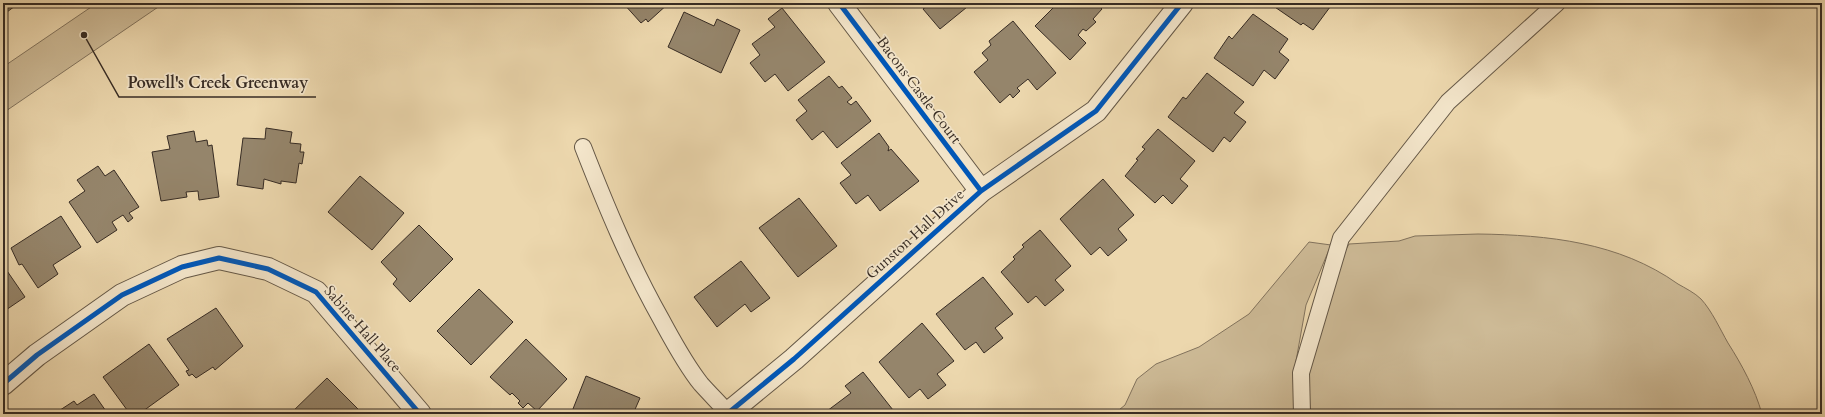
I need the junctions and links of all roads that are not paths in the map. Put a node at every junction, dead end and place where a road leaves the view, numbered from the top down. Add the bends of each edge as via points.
1 (839, 3) edge
2 (1182, 3) edge
3 (1557, 3) edge
4 (583, 147) dead end
5 (981, 192) junction
6 (3, 384) edge
7 (420, 414) edge
8 (728, 414) edge
9 (1302, 414) edge

1 - 5 street, Bacons Castle Court
2 - 5 street, Gunston Hall Drive via 1096,111
3 - 9 lane via 1448,102 1341,238 1301,373
4 - 8 lane via 608,210 651,302 677,350 701,384
5 - 8 street, Gunston Hall Drive
6 - 7 street, Sabine Hall Place via 37,355 122,295 182,267 220,258 268,270 316,292

